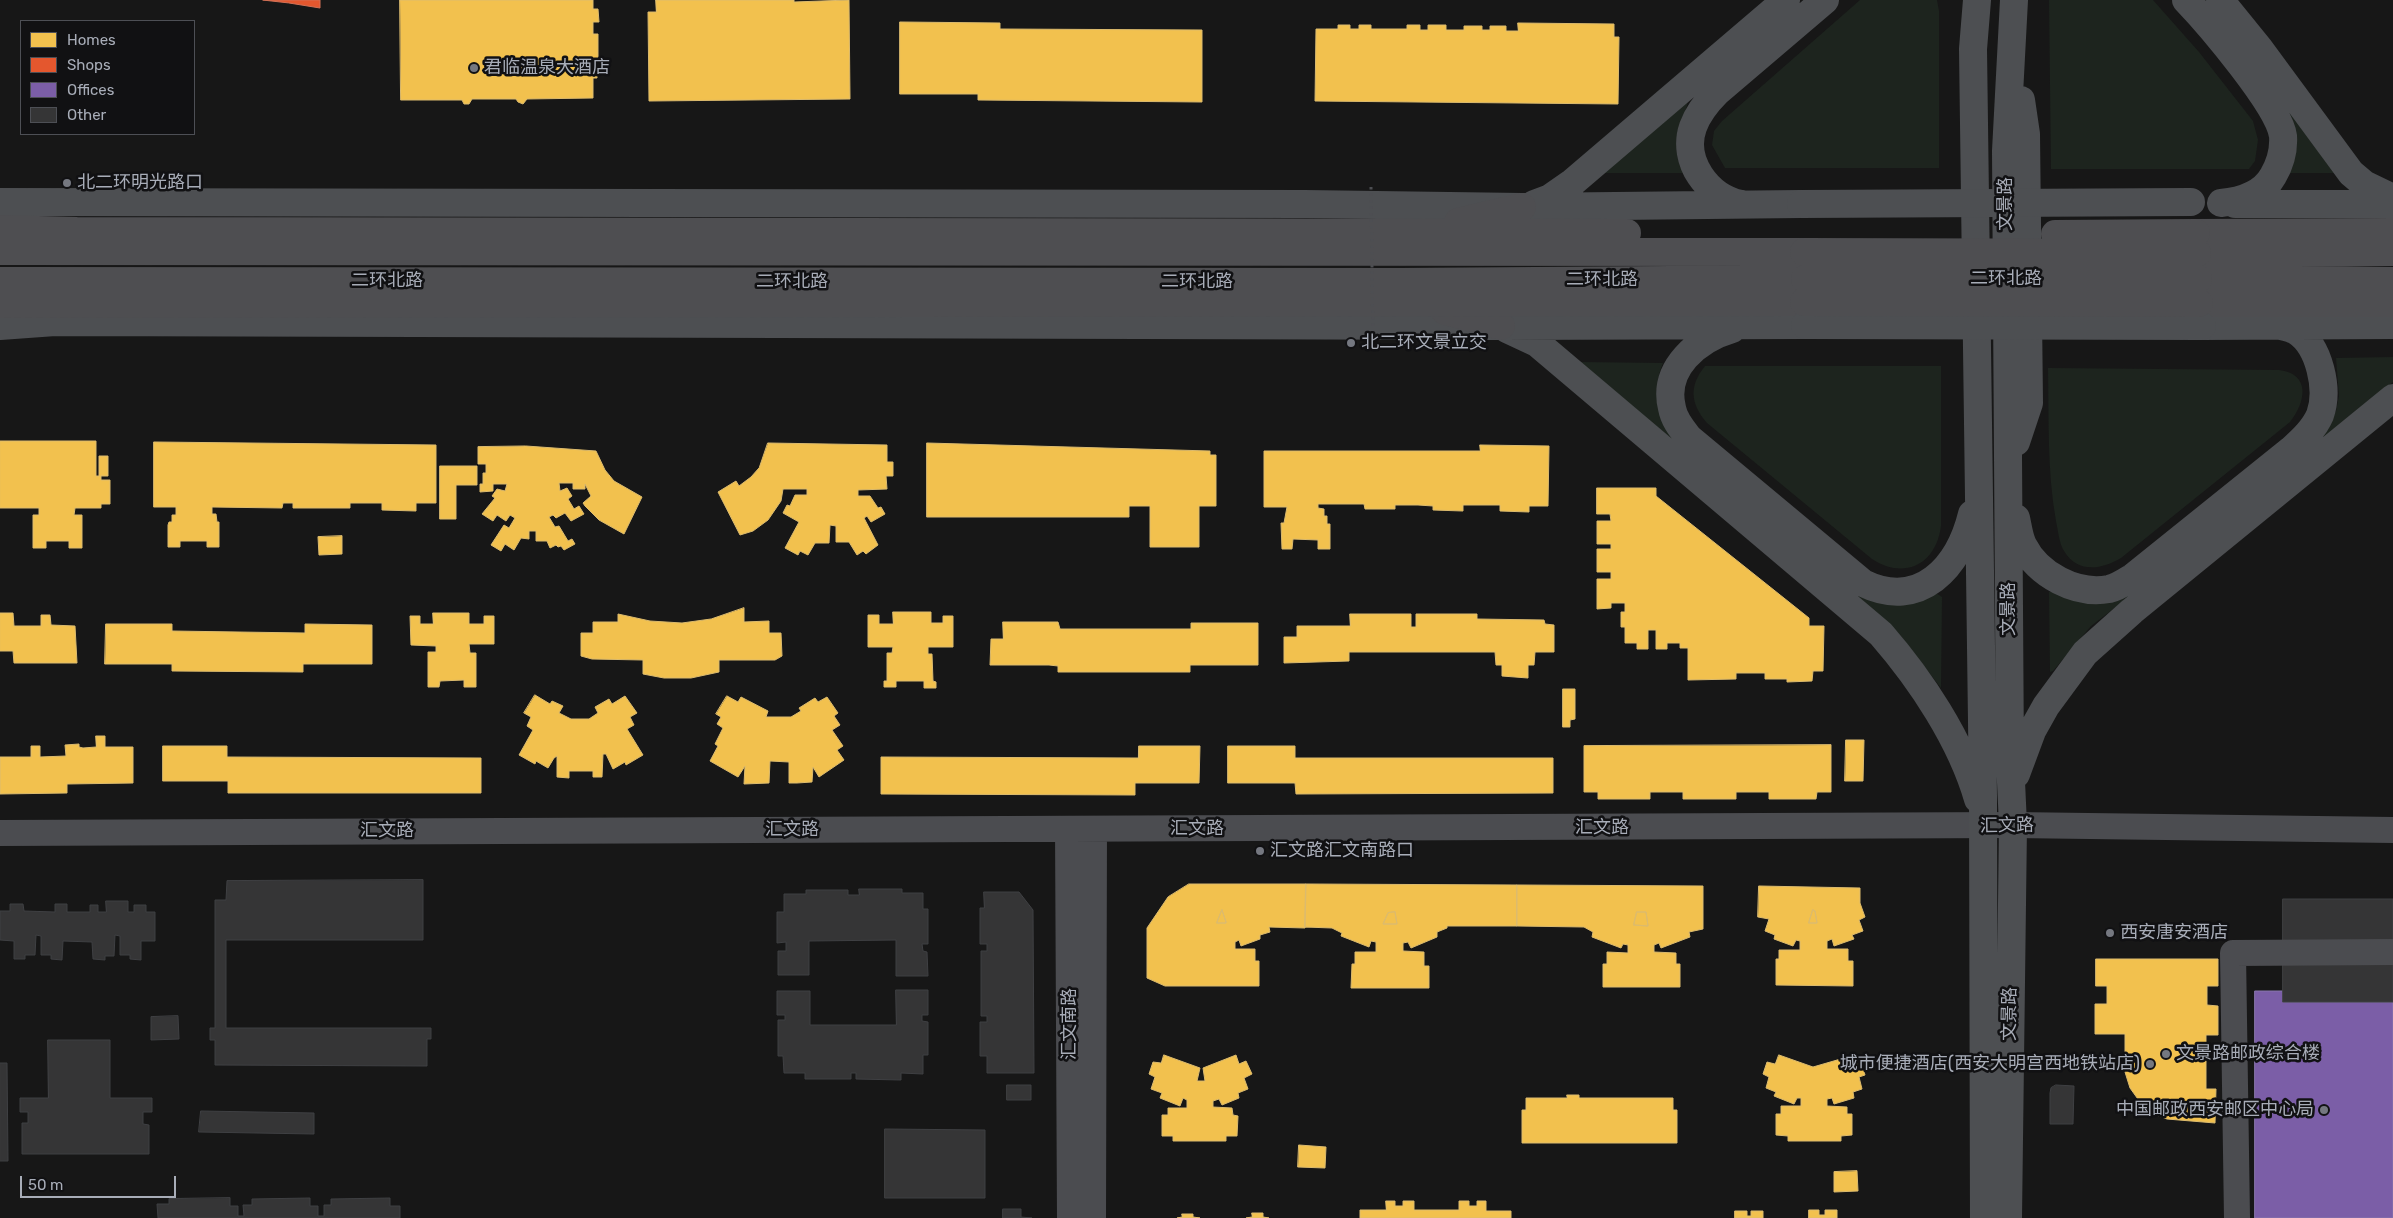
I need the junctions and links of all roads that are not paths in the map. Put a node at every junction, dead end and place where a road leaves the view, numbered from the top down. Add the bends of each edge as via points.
1 (1786, 0) edge
2 (1825, 0) edge
3 (1963, 0) edge
4 (1977, 0) edge
5 (2186, 0) edge
6 (2220, 0) edge
7 (2015, 17) edge
8 (1973, 49) junction
9 (2393, 198) edge
10 (0, 202) edge
11 (2221, 204) junction
12 (2393, 204) edge
13 (1750, 206) junction
14 (1522, 207) junction
15 (0, 229) edge
16 (508, 230) junction
17 (576, 230) junction
18 (1402, 232) junction
19 (2393, 232) edge
20 (1804, 243) junction
21 (0, 251) edge
22 (418, 252) junction
23 (662, 252) junction
24 (2393, 252) edge
25 (2198, 279) junction
26 (0, 281) edge
27 (414, 281) junction
28 (2393, 281) edge
29 (807, 282) junction
30 (1410, 302) junction
31 (1805, 302) junction
32 (312, 303) junction
33 (935, 303) junction
34 (2393, 303) edge
35 (0, 304) edge
36 (1761, 324) junction
37 (2274, 325) junction
38 (2393, 325) edge
39 (0, 326) edge
40 (1500, 326) junction
41 (2393, 398) edge
42 (1979, 462) junction
43 (2008, 472) junction
44 (2011, 787) junction
45 (1983, 823) junction
46 (2013, 825) junction
47 (1081, 829) junction
48 (2393, 830) edge
49 (0, 833) edge
50 (2393, 952) edge
51 (1070, 1218) edge
52 (1093, 1218) edge
53 (1984, 1218) edge
54 (2008, 1218) edge
55 (2237, 1218) edge

1 - 14 main road via 1566,188 1550,198
2 - 13 main road via 1717,92 1706,103 1692,128 1690,154 1705,183 1729,200
3 - 8 main road
4 - 8 main road, 文景路
5 - 11 main road via 2240,64 2273,111 2282,135 2281,158 2271,180 2254,194
6 - 9 main road via 2351,172 2364,184
7 - 43 main road, 文景路 via 2006,151
8 - 42 main road, 文景路
10 - 14 main road
11 - 12 main road
11 - 13 main road, bridge
13 - 14 main road
14 - 18 highway
15 - 16 highway
16 - 17 highway
16 - 22 highway
17 - 18 highway
17 - 23 highway
18 - 20 highway
19 - 25 highway
20 - 23 highway, 二环北路
20 - 25 highway, 二环北路, bridge
21 - 22 highway, 二环北路
22 - 23 highway, 二环北路
24 - 25 highway, 二环北路
25 - 28 highway, 二环北路
25 - 31 highway, 二环北路, bridge
25 - 31 main road, bridge
25 - 34 highway
25 - 37 main road
26 - 27 highway, 二环北路
27 - 29 highway, 二环北路
27 - 32 highway
29 - 31 highway, 二环北路
29 - 33 highway
30 - 31 highway
30 - 33 highway
30 - 40 highway
31 - 36 main road
32 - 33 highway
32 - 35 highway
36 - 40 main road
36 - 42 main road via 1722,332 1692,350 1677,369 1672,383 1672,409 1689,438 1863,583 1878,590 1908,591 1922,587 1940,573 1961,547 1969,526
37 - 38 main road
37 - 43 main road via 2296,331 2305,339 2317,363 2324,389 2323,405 2316,423 2291,450 2121,584 2110,589 2087,589 2063,583 2042,569 2023,545
39 - 40 main road via 55,322
40 - 45 main road via 1538,343 1881,634 1908,666 1949,732 1975,790
41 - 44 main road via 2085,653 2037,723
42 - 45 main road, 文景路
43 - 44 main road, 文景路
44 - 46 main road, 文景路
45 - 46 street, 汇文路
45 - 47 street, 汇文路
45 - 53 main road, 文景路
46 - 48 street, 汇文路
46 - 54 main road, 文景路
47 - 49 street, 汇文路
47 - 51 street, 汇文南路
47 - 52 street, 汇文南路
50 - 55 street via 2233,953

